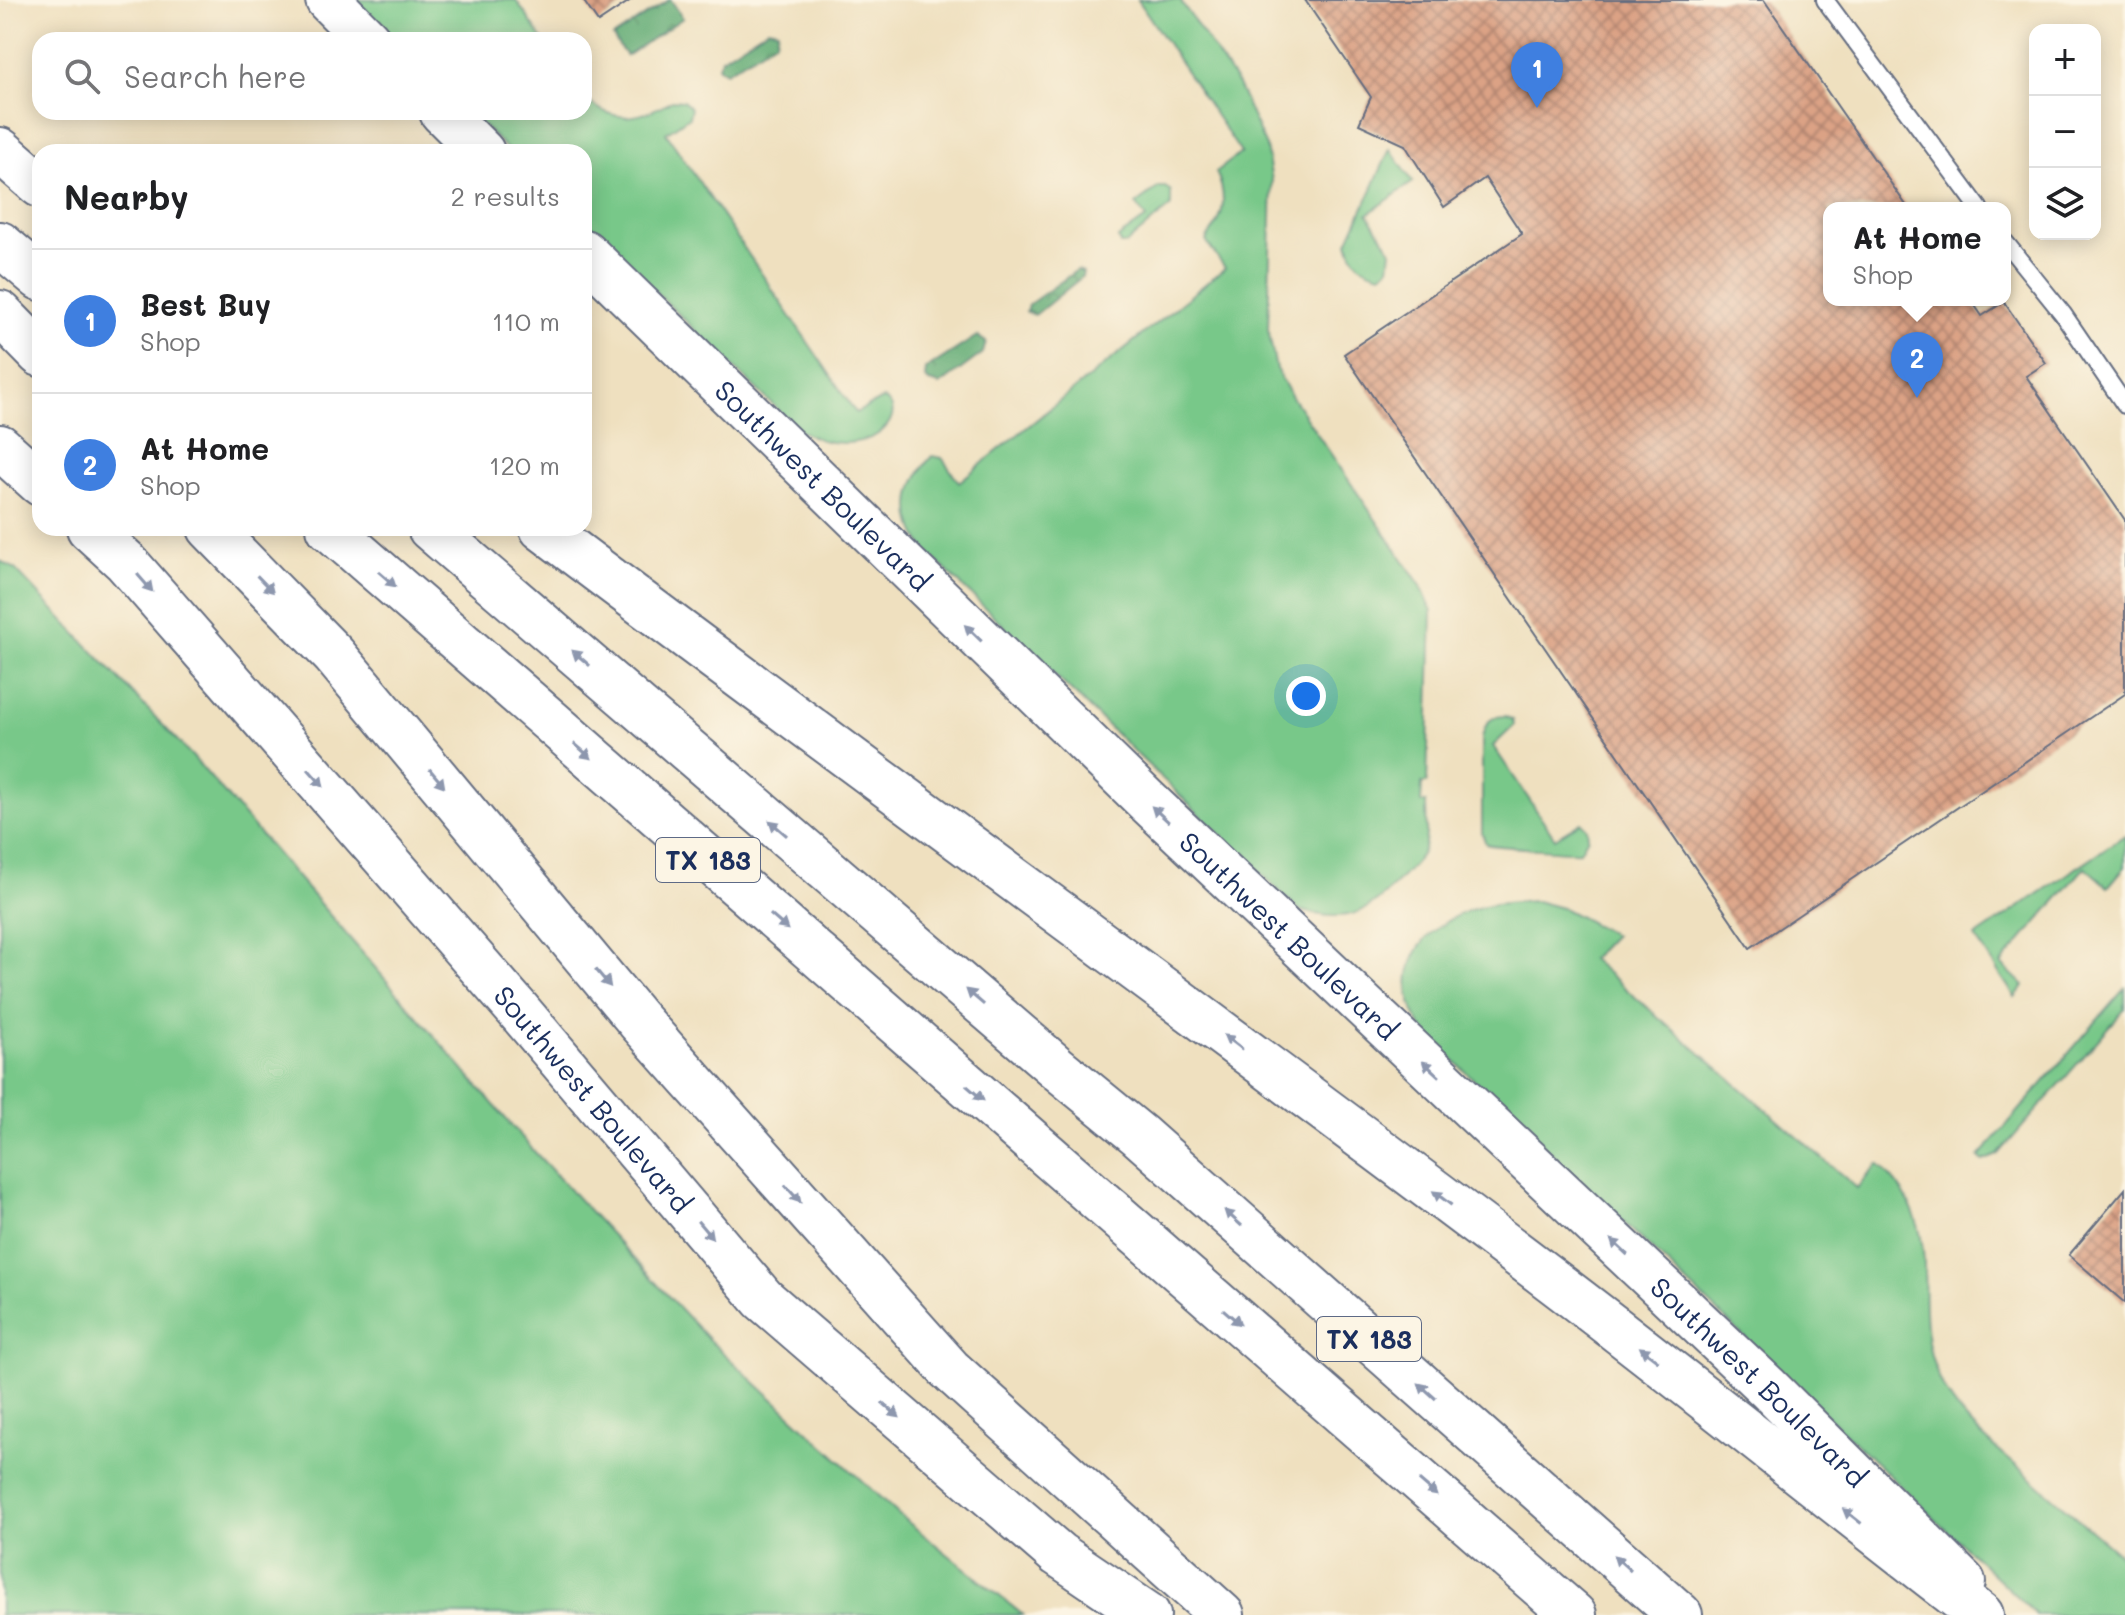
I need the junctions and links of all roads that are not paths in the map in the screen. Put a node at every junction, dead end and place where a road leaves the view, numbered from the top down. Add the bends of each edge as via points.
1 (328, 0) edge
2 (1825, 0) edge
3 (360, 32) edge
4 (450, 120) edge
5 (0, 138) edge
6 (474, 144) edge
7 (0, 150) edge
8 (32, 160) edge
9 (32, 178) edge
10 (1975, 202) edge
11 (0, 244) edge
12 (2011, 249) edge
13 (592, 260) edge
14 (32, 271) edge
15 (0, 313) edge
16 (32, 346) edge
17 (2125, 405) edge
18 (0, 447) edge
19 (32, 476) edge
20 (98, 536) edge
21 (218, 536) edge
22 (338, 536) edge
23 (439, 536) edge
24 (553, 536) edge
25 (1148, 1615) edge
26 (1222, 1615) edge
27 (1574, 1615) edge
28 (1680, 1615) edge
29 (1981, 1615) edge
30 (1996, 1615) edge

1 - 3 main road
2 - 10 lane
4 - 6 main road
5 - 8 main road
7 - 9 main road
11 - 14 main road
12 - 17 lane
30 -> 13 main road, Southwest Boulevard via 1768,1388 1148,802
15 - 16 main road
18 - 19 main road
20 -> 25 main road, Southwest Boulevard via 456,939 763,1299 1058,1554
21 -> 26 main road via 334,655 638,1020 949,1369
22 -> 27 main road, TX 183
28 -> 23 main road, TX 183 via 1139,1135
29 -> 24 main road via 1542,1272

